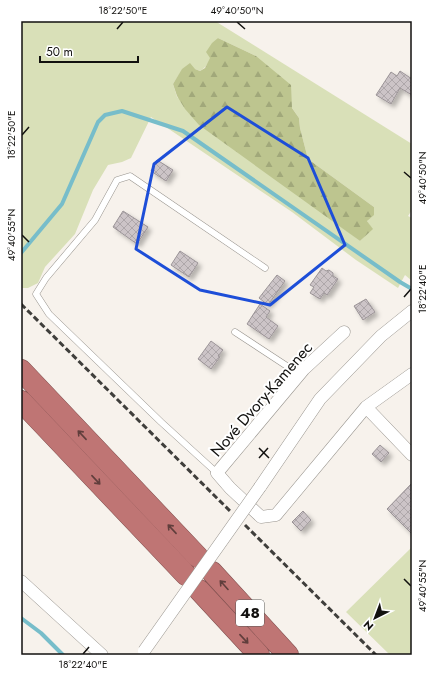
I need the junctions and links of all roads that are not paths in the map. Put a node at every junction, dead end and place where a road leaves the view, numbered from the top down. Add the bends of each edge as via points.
1 (265, 268) dead end
2 (412, 311) edge
3 (235, 332) dead end
4 (344, 332) dead end
5 (21, 370) edge
6 (299, 374) junction
7 (412, 374) edge
8 (21, 401) edge
9 (366, 407) junction
10 (412, 455) edge
11 (217, 473) junction
12 (21, 581) edge
13 (142, 653) edge
14 (102, 655) edge
15 (259, 655) edge
16 (288, 655) edge

1 - 11 lane via 130,176 117,180 95,220 46,278 36,294 49,314
2 - 13 street, bridge via 381,336 320,399
3 - 6 lane
4 - 6 street, Nové Dvory-Kamenec
16 -> 5 highway, 48
6 - 11 street, Nové Dvory-Kamenec
7 - 9 street, Nové Dvory-Kamenec
8 -> 15 highway, 48
9 - 10 street
9 - 11 street, Nové Dvory-Kamenec via 276,515 261,517
12 - 14 street

